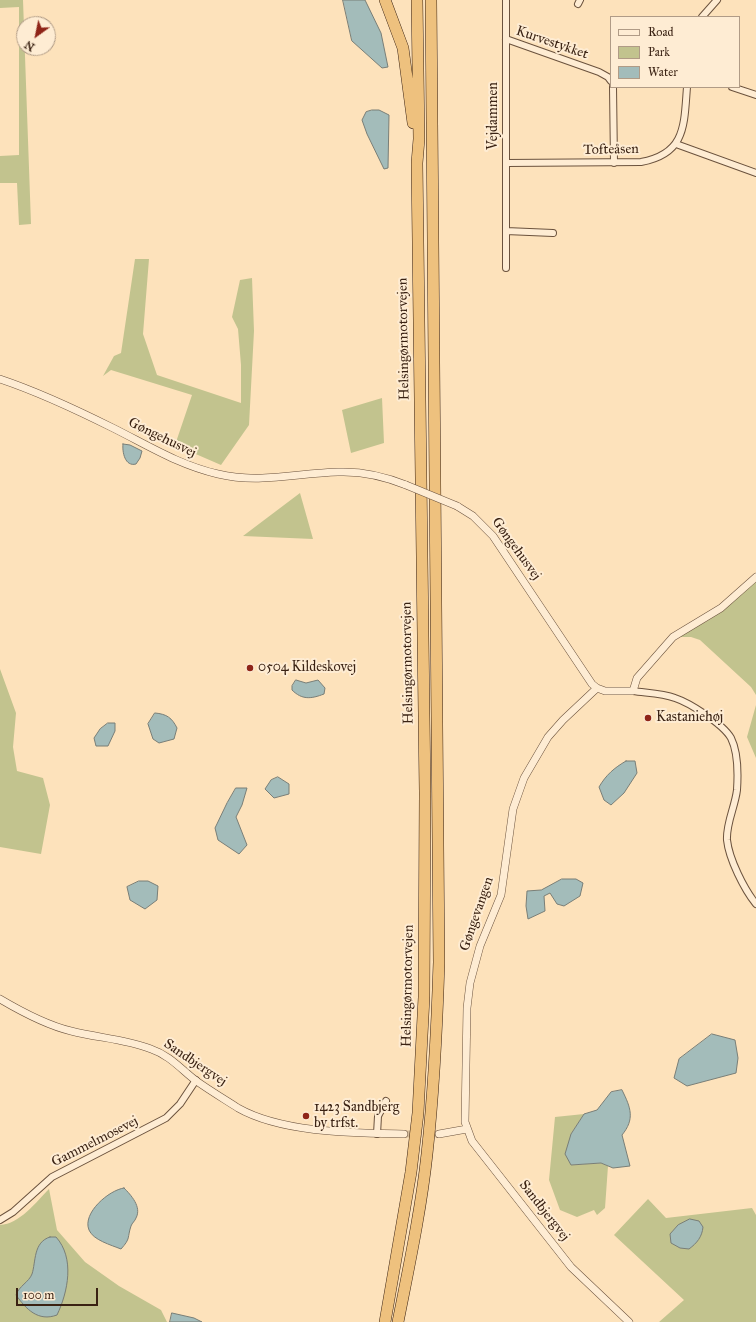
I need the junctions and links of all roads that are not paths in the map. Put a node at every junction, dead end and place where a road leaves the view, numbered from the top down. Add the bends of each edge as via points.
1 (385, 0) edge
2 (417, 0) edge
3 (431, 0) edge
4 (506, 0) edge
5 (716, 0) edge
6 (703, 16) edge
7 (506, 39) junction
8 (610, 80) edge
9 (613, 88) edge
10 (687, 88) edge
11 (735, 88) edge
12 (756, 95) edge
13 (676, 144) junction
14 (417, 163) junction
15 (506, 163) junction
16 (614, 163) junction
17 (756, 173) edge
18 (506, 231) junction
19 (553, 233) dead end
20 (506, 268) dead end
21 (0, 379) edge
22 (756, 577) edge
23 (596, 688) junction
24 (633, 691) junction
25 (756, 904) edge
26 (0, 999) edge
27 (196, 1080) junction
28 (386, 1101) dead end
29 (467, 1129) junction
30 (378, 1134) junction
31 (404, 1134) tunnel mouth
32 (440, 1134) tunnel mouth
33 (0, 1220) edge
34 (406, 1282) junction
35 (385, 1322) edge
36 (398, 1322) edge
37 (404, 1322) edge
38 (629, 1322) edge

1 - 14 highway via 403,48
2 - 14 highway, Helsingørmotorvejen
3 - 34 highway, Helsingørmotorvejen via 439,962 432,1111 420,1210
4 - 7 street, Vejdammen
5 - 6 street
7 - 8 street, Kurvestykket via 599,72
7 - 15 street, Vejdammen
9 - 16 street
10 - 13 street, Tofteåsen via 684,125
11 - 12 street
13 - 16 street, Tofteåsen via 655,160
13 - 17 street
14 - 35 highway, Helsingørmotorvejen via 425,792 424,990 418,1113 412,1165
15 - 16 street, Tofteåsen
15 - 18 street, Vejdammen
18 - 19 street
18 - 20 street, Vejdammen
21 - 23 street, Gøngehusvej, bridge via 34,391 114,428 174,460 201,470 232,477 255,478 353,472 390,478 457,506 481,523 493,536
22 - 24 street via 721,608 673,636 637,678
23 - 24 street via 605,691
23 - 29 street, Gøngevangen via 548,737 524,778 515,804 501,895 480,946 470,983 467,1008
24 - 25 street via 675,698 686,703 718,724 732,740 737,787 728,841 730,853 745,888
26 - 27 street, Sandbjergvej via 34,1017 70,1031 151,1049 174,1062
27 - 30 street, Sandbjergvej via 240,1108 264,1119 338,1132
27 - 33 street, Gammelmosevej via 180,1104 166,1118 52,1177 14,1212
28 - 30 street via 378,1116
29 - 32 street
29 - 38 street, Sandbjergvej via 472,1141 571,1267
30 - 31 street, Sandbjergvej
34 - 36 highway, Helsingørmotorvejen
34 - 37 highway

